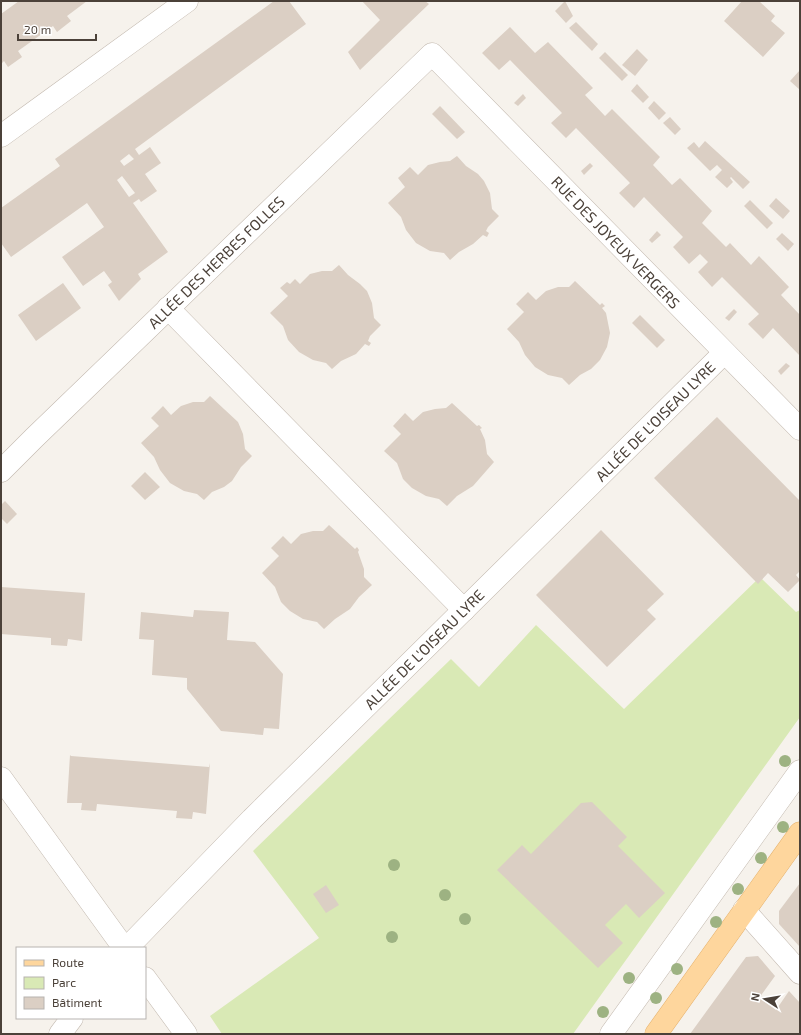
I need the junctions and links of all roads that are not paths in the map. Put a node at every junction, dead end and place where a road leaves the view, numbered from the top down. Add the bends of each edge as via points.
1 (187, 1) edge
2 (432, 54) joint
3 (1, 136) edge
4 (168, 308) junction
5 (724, 353) junction
6 (800, 429) edge
7 (1, 471) edge
8 (464, 610) junction
9 (800, 771) edge
10 (1, 778) edge
11 (800, 833) edge
12 (744, 910) junction
13 (123, 947) edge
14 (128, 947) edge
15 (800, 973) edge
16 (146, 979) edge
17 (71, 1019) edge
18 (60, 1034) edge
19 (186, 1034) edge
20 (610, 1034) edge
21 (656, 1034) edge

1 - 3 street
2 - 4 street, ALLÉE DES HERBES FOLLES
2 - 5 street, RUE DES JOYEUX VERGERS
4 - 7 street, ALLÉE DES HERBES FOLLES
4 - 8 street
5 - 6 street, RUE DES JOYEUX VERGERS
5 - 8 street, ALLÉE DE L'OISEAU LYRE
8 - 14 street, ALLÉE DE L'OISEAU LYRE via 252,819
9 - 20 street
10 - 13 street
11 - 12 main road
12 - 15 street
12 - 21 main road
16 - 19 street
17 - 18 street

